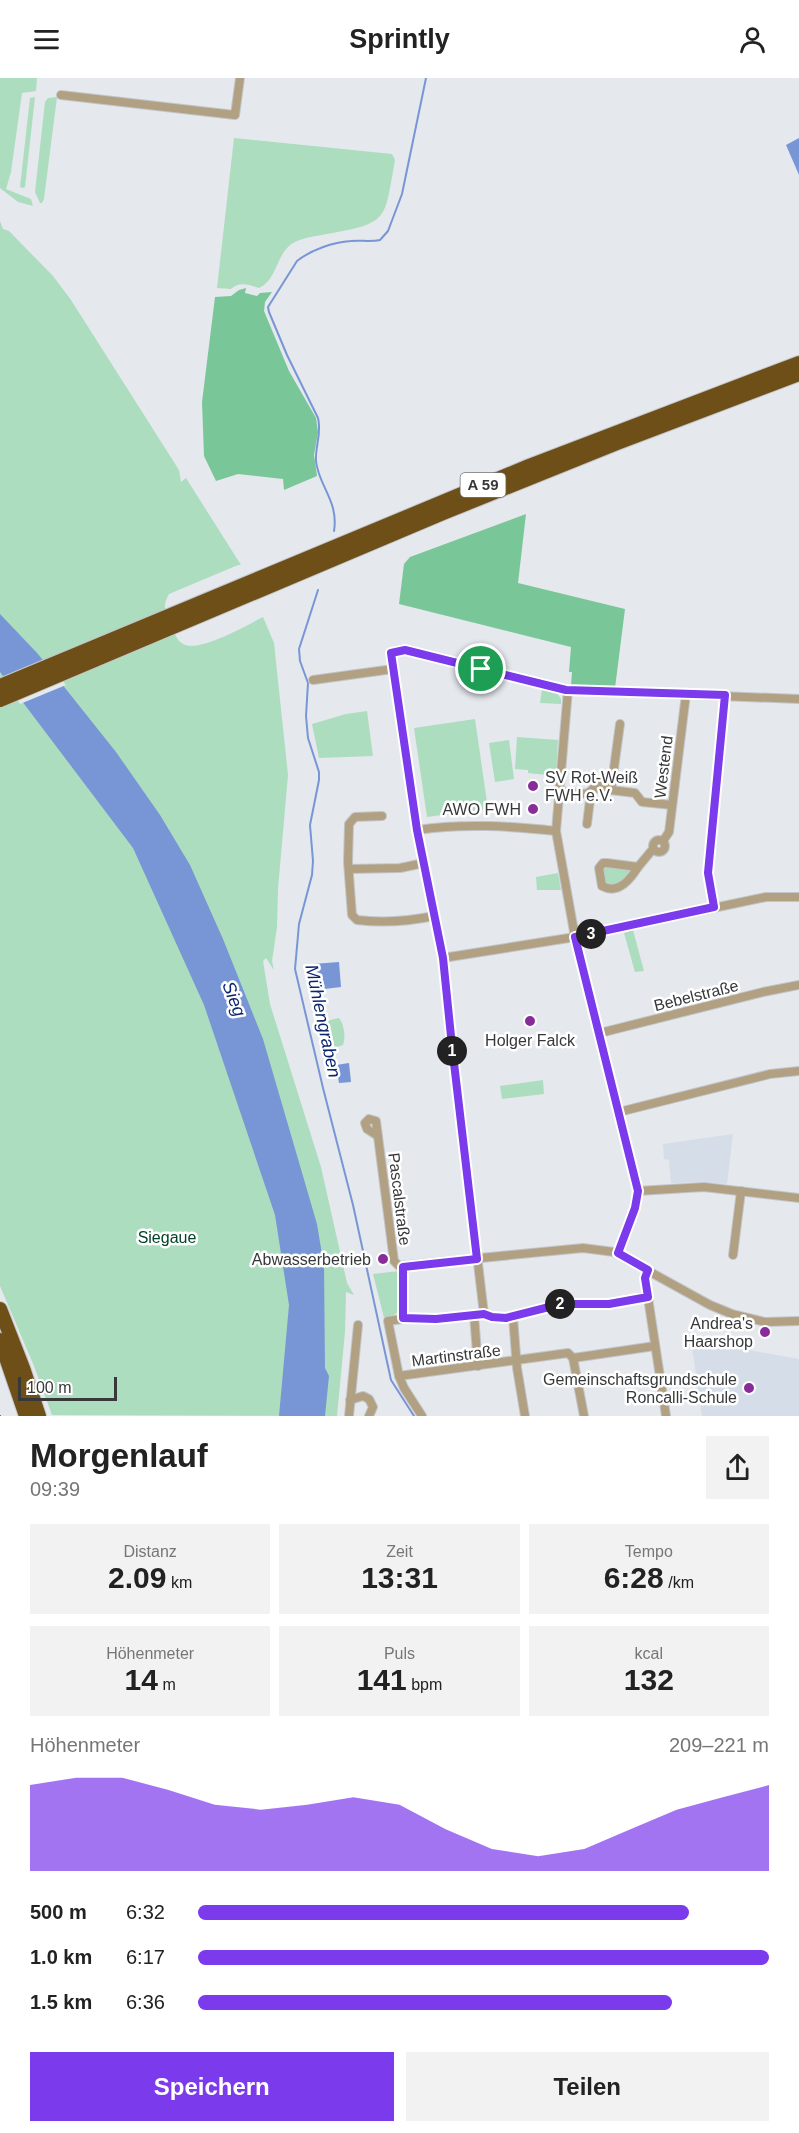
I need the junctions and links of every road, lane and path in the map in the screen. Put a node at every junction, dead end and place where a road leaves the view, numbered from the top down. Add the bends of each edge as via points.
1 (240, 78) edge
2 (61, 94) dead end
3 (799, 363) edge
4 (799, 374) edge
5 (173, 621) junction
6 (393, 669) junction
7 (313, 680) dead end
8 (0, 686) edge
9 (568, 690) junction
10 (686, 694) junction
11 (725, 695) junction
12 (799, 699) edge
13 (0, 700) edge
14 (620, 724) dead end
15 (612, 781) junction
16 (559, 790) junction
17 (593, 790) junction
18 (611, 790) junction
19 (672, 805) junction
20 (382, 816) dead end
21 (587, 824) dead end
22 (417, 830) junction
23 (556, 831) junction
24 (424, 863) junction
25 (638, 867) junction
26 (349, 870) junction
27 (799, 897) edge
28 (714, 907) junction
29 (434, 916) junction
30 (575, 937) junction
31 (443, 958) junction
32 (799, 985) edge
33 (600, 1033) junction
34 (799, 1071) edge
35 (619, 1112) junction
36 (378, 1137) dead end
37 (638, 1191) junction
38 (741, 1191) junction
39 (799, 1198) edge
40 (618, 1253) junction
41 (733, 1255) dead end
42 (477, 1259) junction
43 (400, 1266) junction
44 (648, 1270) junction
45 (648, 1297) junction
46 (0, 1309) edge
47 (484, 1314) junction
48 (474, 1315) junction
49 (513, 1317) junction
50 (403, 1318) junction
51 (799, 1321) edge
52 (358, 1325) dead end
53 (0, 1340) edge
54 (655, 1346) junction
55 (572, 1356) junction
56 (517, 1361) junction
57 (478, 1366) junction
58 (399, 1376) junction
59 (351, 1400) junction
60 (351, 1415) edge
61 (26, 1416) edge
62 (39, 1416) edge
63 (369, 1416) edge
64 (422, 1416) edge
65 (525, 1416) edge
66 (584, 1416) edge
67 (666, 1416) edge

1 - 2 street via 235,115
3 - 5 highway, A 59 via 519,470
4 - 5 highway, A 59
5 - 8 highway, A 59
5 - 13 highway, A 59
6 - 7 street
6 - 9 street via 391,653 405,650
6 - 22 street
9 - 10 street
9 - 16 street
10 - 11 street
10 - 19 street, Westend
11 - 12 street
11 - 28 street via 708,873
14 - 15 street
15 - 17 street via 598,782
15 - 18 street
16 - 17 street via 587,794
16 - 23 street
17 - 18 street
17 - 21 street
18 - 19 street via 635,793 642,801
19 - 25 street, Westend via 669,832 663,842 658,839 653,843 653,849
20 - 26 street via 351,819
22 - 23 street via 505,826
22 - 24 street
23 - 30 street
24 - 26 street
24 - 29 street
25 - 25 street via 603,863 599,868 602,886 621,886
26 - 29 street via 356,919 415,920
27 - 28 street via 766,897
28 - 30 street
29 - 31 street
30 - 31 street
30 - 33 street
31 - 42 street
32 - 33 street, Bebelstraße
33 - 35 street
34 - 35 street via 770,1074
35 - 37 street
36 - 43 street, Pascalstraße via 393,1252
37 - 38 street via 704,1187
37 - 40 street
38 - 39 street
38 - 41 street
40 - 42 street via 583,1248
40 - 44 street
42 - 43 street
42 - 47 street
43 - 50 street, Pascalstraße
44 - 45 street
44 - 51 street via 732,1314 765,1322
45 - 49 street via 609,1304 561,1304
45 - 54 street
46 - 62 highway
47 - 48 street
47 - 49 street
48 - 50 street
48 - 57 street
49 - 56 street
50 - 58 street via 388,1321
52 - 59 street
53 - 61 highway
54 - 55 street, Martinstraße
54 - 67 street
55 - 56 street, Martinstraße via 566,1352
55 - 66 street
56 - 57 street, Martinstraße
56 - 65 street
57 - 58 street, Martinstraße
58 - 64 street
59 - 60 street
59 - 63 street via 363,1396 369,1399 373,1407

